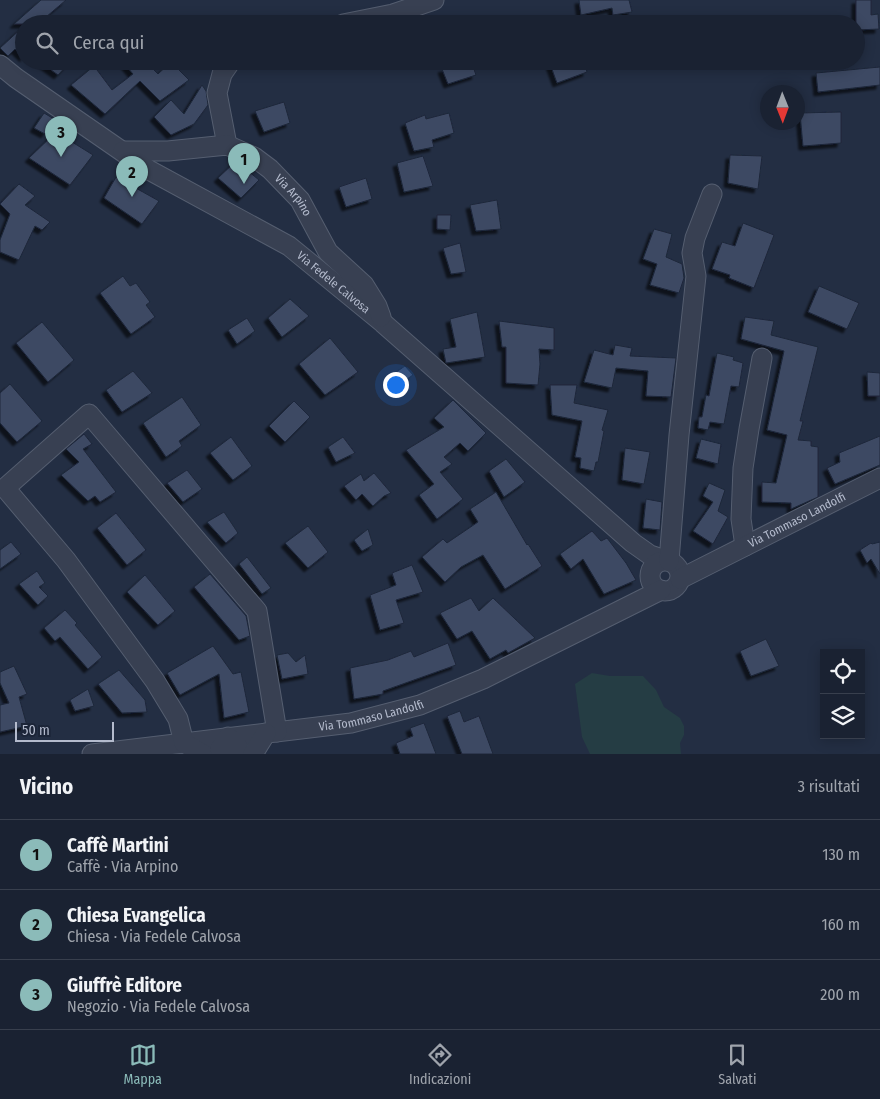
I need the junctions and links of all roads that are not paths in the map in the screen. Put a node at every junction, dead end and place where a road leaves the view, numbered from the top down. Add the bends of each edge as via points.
1 (434, 0) edge
2 (388, 15) edge
3 (0, 65) edge
4 (225, 70) edge
5 (227, 145) junction
6 (123, 151) junction
7 (712, 194) dead end
8 (383, 323) junction
9 (762, 358) dead end
10 (880, 478) edge
11 (634, 543) junction
12 (746, 546) junction
13 (672, 566) junction
14 (654, 583) junction
15 (271, 733) junction
16 (228, 737) junction
17 (184, 743) junction
18 (115, 753) edge
19 (92, 754) edge
20 (203, 754) edge
21 (221, 754) edge
22 (241, 754) edge
23 (253, 754) edge

1 - 2 street
3 - 6 street, Via Fedele Calvosa
4 - 5 street via 217,93
5 - 6 street, Via Arpino via 168,151
5 - 8 street, Via Arpino via 254,157 287,185 300,200 328,252 364,286 378,306
6 - 8 street, Via Fedele Calvosa via 150,170 289,246
7 - 13 street via 692,254 696,276 679,435
8 - 11 street, Via Fedele Calvosa
9 - 12 street via 743,468 741,519
10 - 12 street, Via Tommaso Landolfi
11 - 13 street, Via Fedele Calvosa
11 - 14 street, Via Fedele Calvosa
12 - 13 street, Via Tommaso Landolfi via 713,562
13 - 14 street via 658,562 653,565
13 - 14 street via 675,587 671,590
14 - 15 street, Via Tommaso Landolfi via 630,605 483,679 420,705 351,723
15 - 16 street, Via Tommaso Landolfi
15 - 17 street via 257,611 89,414 5,488 66,560 155,682 178,718
15 - 23 street
16 - 17 street, Via Tommaso Landolfi
16 - 21 street via 220,749
16 - 22 street
17 - 18 street, Via Tommaso Landolfi
17 - 20 street
18 - 19 street, Via Tommaso Landolfi

